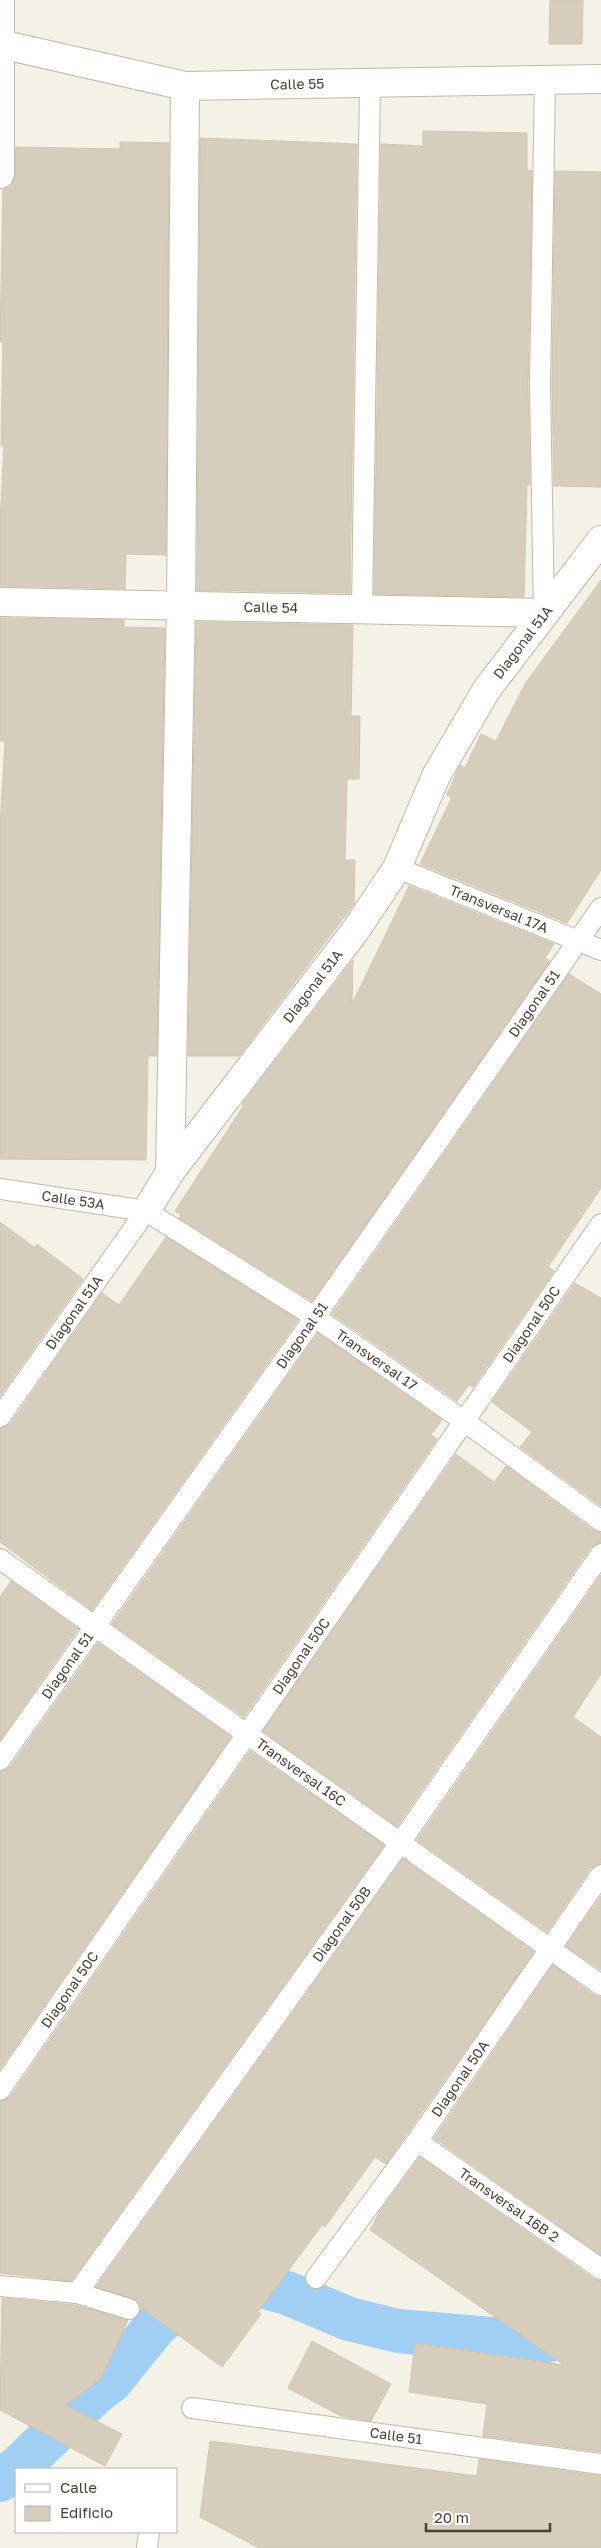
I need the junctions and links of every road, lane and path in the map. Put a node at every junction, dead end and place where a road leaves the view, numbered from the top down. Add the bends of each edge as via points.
1 (0, 0) edge
2 (1, 44) edge
3 (545, 79) junction
4 (601, 79) edge
5 (370, 83) junction
6 (185, 86) junction
7 (0, 174) edge
8 (601, 540) edge
9 (0, 602) edge
10 (181, 604) junction
11 (362, 608) junction
12 (544, 613) junction
13 (397, 868) junction
14 (601, 908) edge
15 (578, 940) junction
16 (601, 950) edge
17 (170, 1172) junction
18 (0, 1189) edge
19 (146, 1210) junction
20 (601, 1224) edge
21 (315, 1317) junction
22 (0, 1417) edge
23 (464, 1421) junction
24 (601, 1521) edge
25 (601, 1554) edge
26 (0, 1559) edge
27 (97, 1626) junction
28 (247, 1735) junction
29 (0, 1760) edge
30 (400, 1843) junction
31 (601, 1875) edge
32 (550, 1950) junction
33 (601, 1985) edge
34 (0, 2090) edge
35 (417, 2142) junction
36 (601, 2269) edge
37 (316, 2278) dead end
38 (0, 2286) edge
39 (77, 2293) junction
40 (129, 2309) dead end
41 (192, 2408) dead end
42 (601, 2464) edge
43 (149, 2533) edge
44 (147, 2548) edge

1 - 2 street
2 - 6 street, Calle 55
2 - 7 street
3 - 4 street, Calle 55
3 - 5 street, Calle 55
3 - 12 lane via 540,386
5 - 6 street, Calle 55
5 - 11 lane
6 - 10 street
8 - 12 street, Diagonal 51A
9 - 10 street, Calle 54
10 - 11 street, Calle 54
10 - 17 street
11 - 12 street, Calle 54
12 - 13 street, Diagonal 51A via 488,689 454,743 436,776
13 - 15 lane, Transversal 17A
13 - 17 street, Diagonal 51A via 355,931
14 - 15 lane, Diagonal 51
15 - 16 lane, Transversal 17A
15 - 21 lane, Diagonal 51
17 - 19 street, Diagonal 51A
18 - 19 lane, Calle 53A
19 - 21 lane, Transversal 17
19 - 22 lane, Diagonal 51A
20 - 23 lane, Diagonal 50C
21 - 23 lane, Transversal 17
21 - 27 lane, Diagonal 51
23 - 24 lane, Transversal 17
23 - 28 lane, Diagonal 50C
25 - 30 lane, Diagonal 50B
26 - 27 lane, Transversal 16C
27 - 28 lane, Transversal 16C
27 - 29 lane, Diagonal 51
28 - 30 lane, Transversal 16C
28 - 34 lane, Diagonal 50C
30 - 32 lane, Transversal 16C
30 - 39 lane, Diagonal 50B
31 - 32 lane, Diagonal 50A
32 - 33 lane, Transversal 16C
32 - 35 lane, Diagonal 50A
35 - 36 lane, Transversal 16B 2
35 - 37 lane, Diagonal 50A
38 - 39 lane
39 - 40 lane
41 - 42 lane, Calle 51
43 - 44 lane

